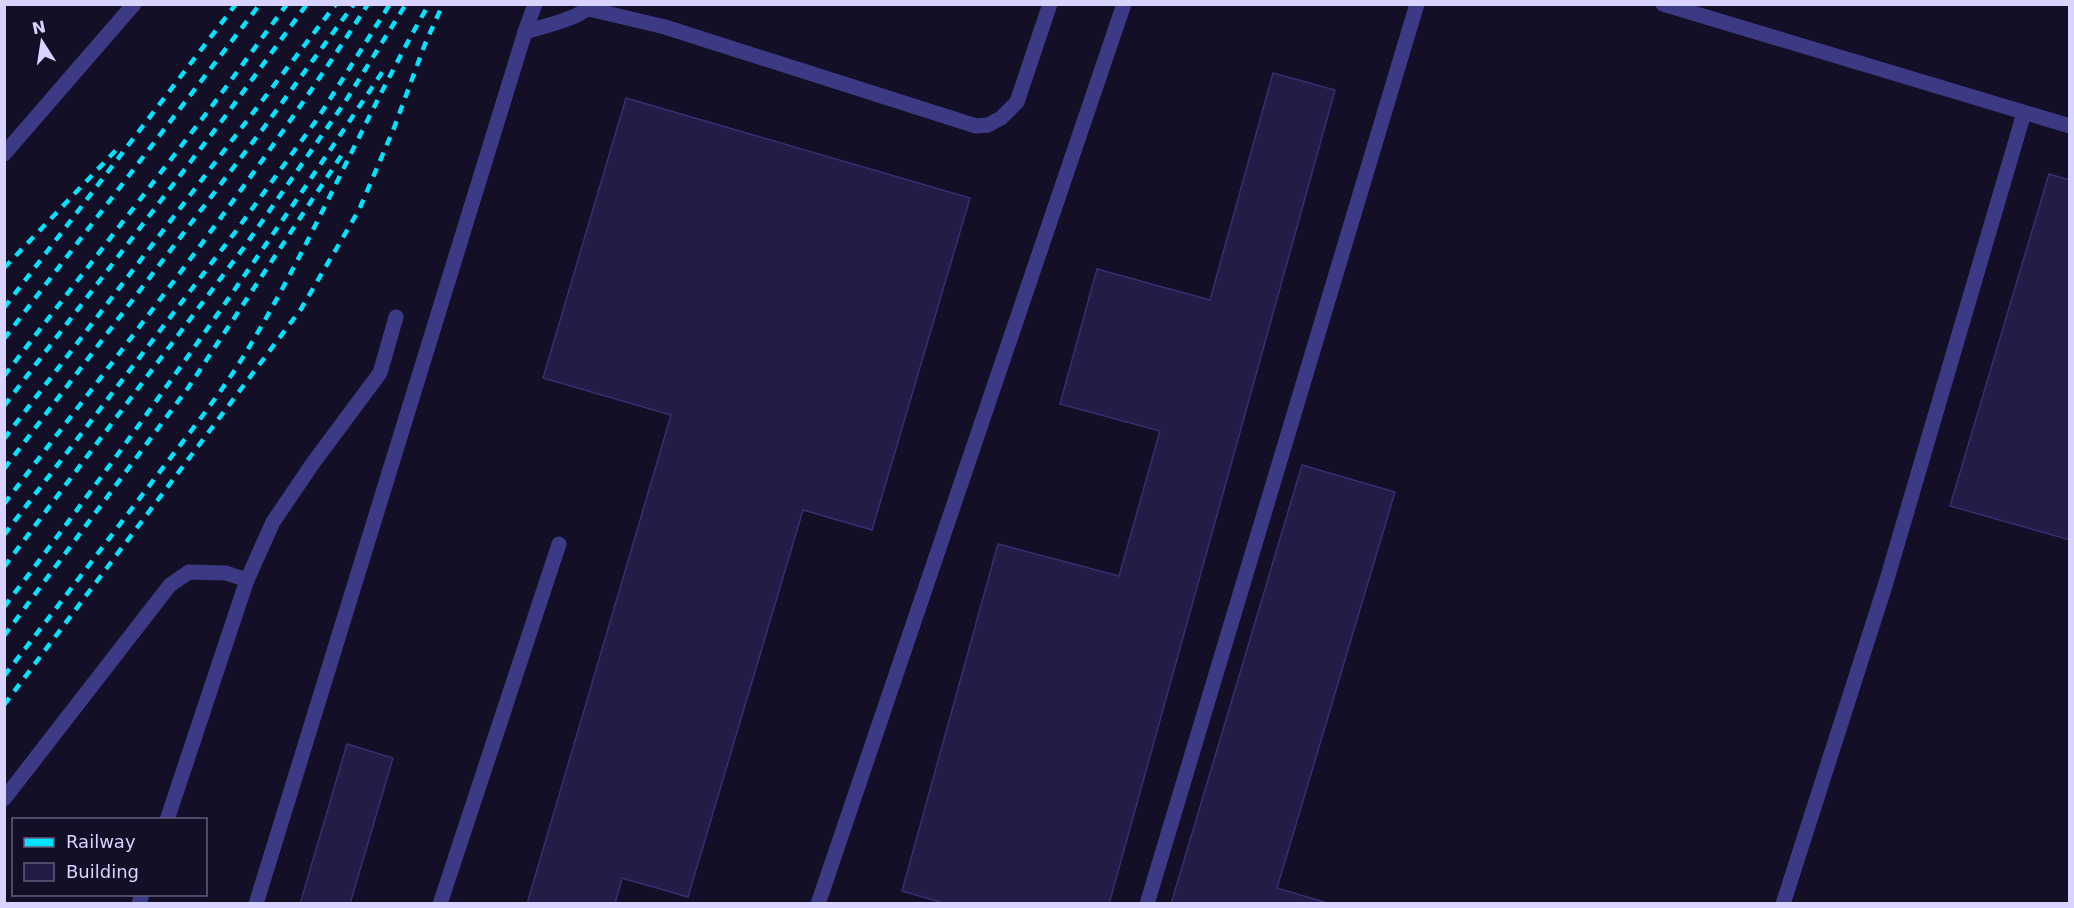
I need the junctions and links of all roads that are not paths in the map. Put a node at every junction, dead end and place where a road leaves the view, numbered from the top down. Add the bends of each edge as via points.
1 (134, 4) edge
2 (535, 4) edge
3 (1050, 4) edge
4 (1124, 4) edge
5 (1418, 4) edge
6 (1663, 4) edge
7 (590, 7) edge
8 (525, 32) junction
9 (2024, 112) junction
10 (2070, 126) edge
11 (4, 154) edge
12 (396, 317) dead end
13 (559, 544) dead end
14 (248, 580) junction
15 (4, 799) edge
16 (167, 818) edge
17 (256, 903) edge
18 (440, 903) edge
19 (818, 903) edge
20 (1147, 903) edge
21 (1783, 903) edge

1 - 11 lane
2 - 8 lane
3 - 7 lane via 1017,102 1001,118 976,126
4 - 19 lane
5 - 20 lane
6 - 9 lane
7 - 8 lane
8 - 17 lane
9 - 10 lane
9 - 21 lane via 1885,586
12 - 14 lane via 380,373 273,522
13 - 18 lane
14 - 15 lane via 226,573 189,572 170,585
14 - 16 lane

